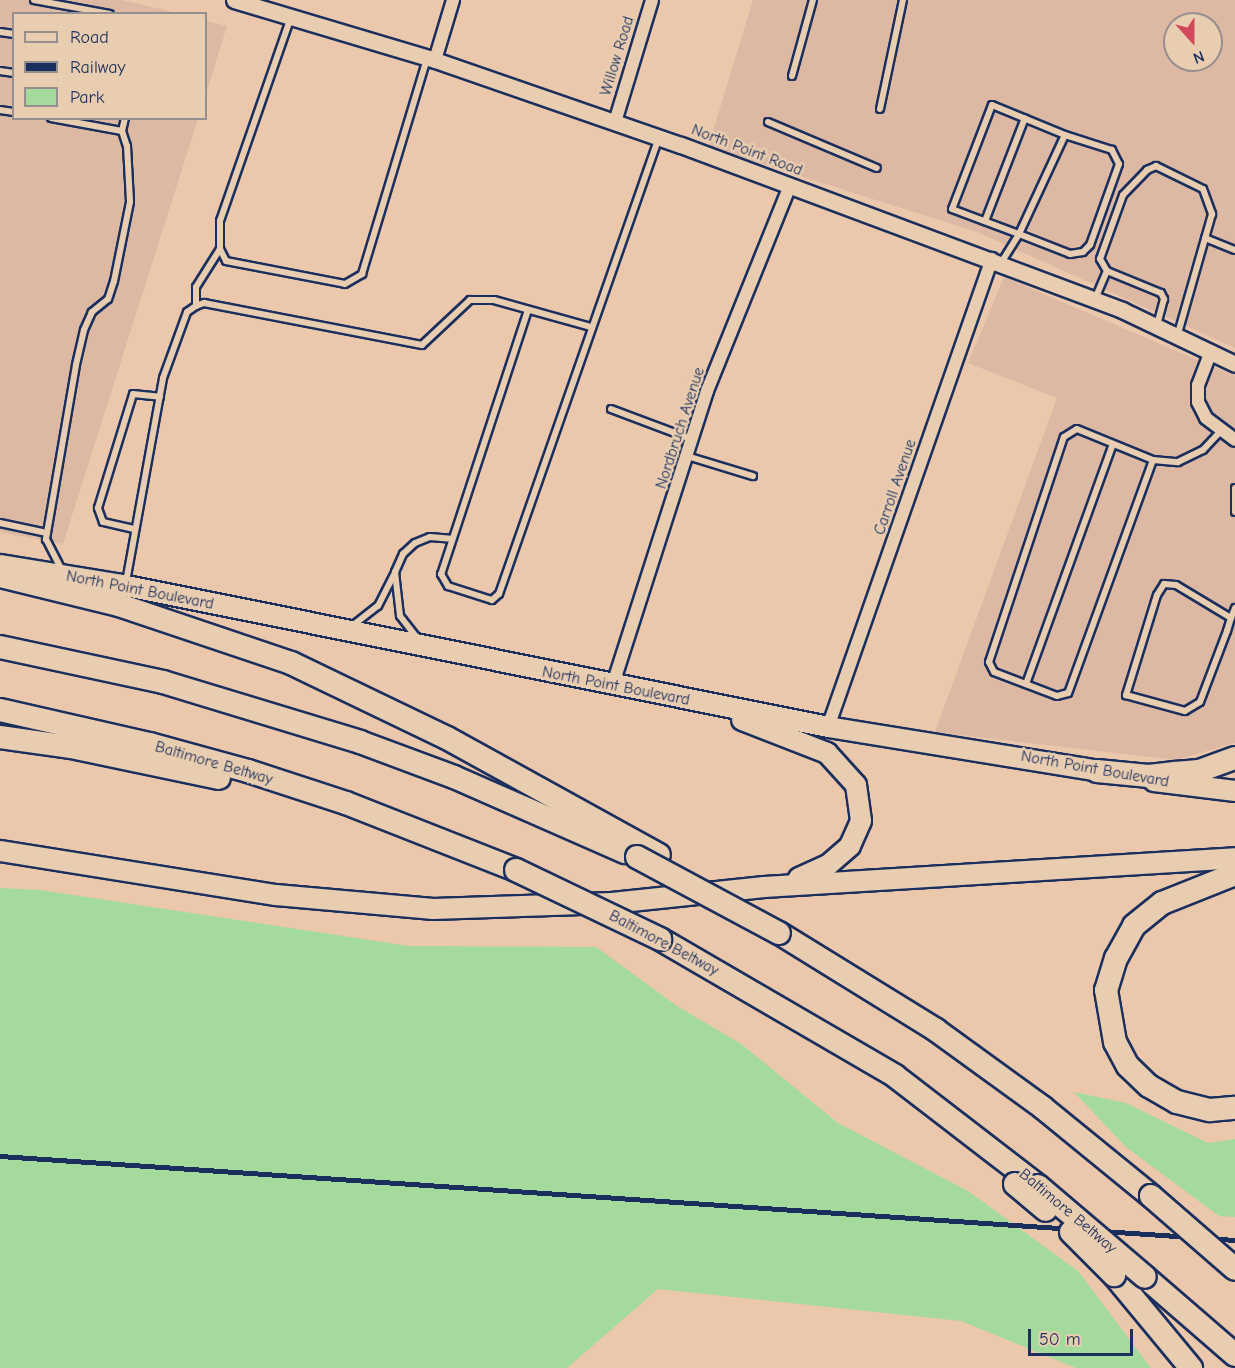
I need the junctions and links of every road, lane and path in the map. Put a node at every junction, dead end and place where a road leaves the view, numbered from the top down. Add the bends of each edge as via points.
1 (34, 0) edge
2 (234, 0) edge
3 (453, 0) edge
4 (652, 0) edge
5 (813, 0) edge
6 (903, 0) edge
7 (256, 2) edge
8 (99, 12) edge
9 (291, 16) junction
10 (431, 59) junction
11 (792, 76) dead end
12 (880, 109) dead end
13 (1025, 118) junction
14 (62, 120) edge
15 (125, 120) edge
16 (615, 122) junction
17 (768, 122) dead end
18 (122, 131) junction
19 (1065, 135) junction
20 (659, 137) junction
21 (877, 168) dead end
22 (790, 186) junction
23 (985, 221) junction
24 (1019, 234) junction
25 (1205, 238) junction
26 (1090, 245) junction
27 (220, 249) junction
28 (1102, 250) junction
29 (1235, 250) edge
30 (997, 261) junction
31 (1107, 271) junction
32 (1095, 300) junction
33 (196, 306) junction
34 (528, 310) junction
35 (591, 327) junction
36 (1156, 327) junction
37 (1177, 337) junction
38 (1210, 354) junction
39 (1235, 364) edge
40 (160, 397) junction
41 (611, 409) dead end
42 (1221, 431) junction
43 (692, 440) junction
44 (1235, 440) edge
45 (1113, 444) junction
46 (687, 456) junction
47 (1153, 460) junction
48 (753, 477) dead end
49 (1235, 488) edge
50 (1235, 512) edge
51 (0, 523) edge
52 (134, 529) junction
53 (47, 533) junction
54 (451, 539) junction
55 (0, 565) edge
56 (395, 572) junction
57 (66, 575) junction
58 (0, 576) edge
59 (126, 586) junction
60 (1235, 608) edge
61 (1232, 618) junction
62 (345, 631) junction
63 (0, 646) edge
64 (425, 648) junction
65 (613, 684) junction
66 (1026, 684) junction
67 (680, 699) junction
68 (0, 710) edge
69 (828, 727) junction
70 (0, 737) edge
71 (1235, 758) edge
72 (1097, 771) junction
73 (1235, 791) edge
74 (0, 851) edge
75 (648, 856) junction
76 (1235, 858) edge
77 (516, 870) junction
78 (1235, 874) edge
79 (764, 886) junction
80 (807, 1022) junction
81 (1235, 1108) edge
82 (1235, 1269) edge
83 (1235, 1355) edge
84 (1191, 1368) edge

1 - 8 lane
2 - 7 street, North Point Road
3 - 10 street
4 - 16 street, Willow Road
5 - 11 lane
6 - 12 lane
7 - 9 street, North Point Road
9 - 10 street, North Point Road
9 - 27 lane via 220,221
10 - 16 street, North Point Road
10 - 27 lane via 362,274 345,284 226,261
13 - 19 lane
13 - 23 lane
13 - 23 lane via 992,105 952,209
14 - 18 lane
15 - 18 lane
16 - 20 street, North Point Road
17 - 21 lane
18 - 53 lane via 127,146 130,202 125,234 108,299 92,312 84,330
19 - 24 lane
19 - 26 lane via 1112,150 1119,164
20 - 22 street, North Point Road
20 - 35 lane
22 - 30 street, North Point Road
22 - 43 street, Nordbruch Avenue via 707,391
23 - 24 lane
24 - 26 lane via 1070,254 1083,252
24 - 30 lane
25 - 28 lane via 1212,214 1203,189 1156,166 1123,195
25 - 29 lane
25 - 37 lane
26 - 28 lane
27 - 33 lane via 196,287
28 - 31 lane via 1100,259
30 - 32 street, North Point Road
30 - 69 street, Carroll Avenue
31 - 32 lane
31 - 36 lane via 1161,293 1164,299
32 - 36 street, North Point Road
33 - 34 lane via 204,303 422,345 470,300 494,300
33 - 40 lane via 188,312
34 - 35 lane
34 - 54 lane
35 - 54 lane via 499,594 492,600 443,581 442,563
36 - 37 street, North Point Road
37 - 38 street, North Point Road
38 - 39 street, North Point Road
38 - 42 street via 1198,385 1198,402 1203,414
40 - 52 lane
40 - 52 lane via 133,394 98,508 103,522
41 - 43 lane
42 - 44 street
42 - 47 lane via 1203,450 1178,462
43 - 46 street, Nordbruch Avenue
45 - 47 lane
45 - 66 lane
45 - 66 lane via 1077,429 1064,437 989,662 994,672
46 - 48 lane
46 - 65 street, Nordbruch Avenue
47 - 66 lane via 1068,693 1057,696
49 - 50 lane
51 - 53 lane
52 - 59 lane
53 - 57 lane via 53,559
54 - 56 lane via 430,537 415,543 403,554
55 - 57 main road, North Point Boulevard
56 - 62 lane via 378,606
56 - 64 lane via 400,616
57 - 59 main road, North Point Boulevard
58 - 75 highway via 119,605 291,663 447,738
59 - 62 main road, North Point Boulevard
60 - 61 lane
61 - 61 lane via 1200,702 1185,711 1126,695 1156,595 1164,584 1176,585
62 - 64 main road, North Point Boulevard
63 - 75 highway via 163,682 360,742
64 - 65 main road, North Point Boulevard
65 - 67 main road, North Point Boulevard
67 - 69 main road, North Point Boulevard
67 - 79 main road via 827,753 856,785 861,821 850,846 811,875
68 - 77 highway, Baltimore Beltway via 248,771 346,803
69 - 72 main road, North Point Boulevard
70 - 77 highway via 132,759 245,784
71 - 72 highway via 1199,771 1149,776
72 - 73 main road, North Point Boulevard
74 - 79 main road via 276,895 433,909 612,903
75 - 82 highway, bridge via 936,1030 1042,1107
76 - 79 main road
77 - 80 highway, Baltimore Beltway, bridge via 660,939
78 - 81 highway via 1162,903 1134,926 1116,958 1106,990 1115,1042 1128,1066 1149,1086 1177,1102 1210,1110
80 - 83 highway, Baltimore Beltway, bridge via 895,1076 1038,1186
80 - 84 highway, bridge via 1015,1184 1114,1275

